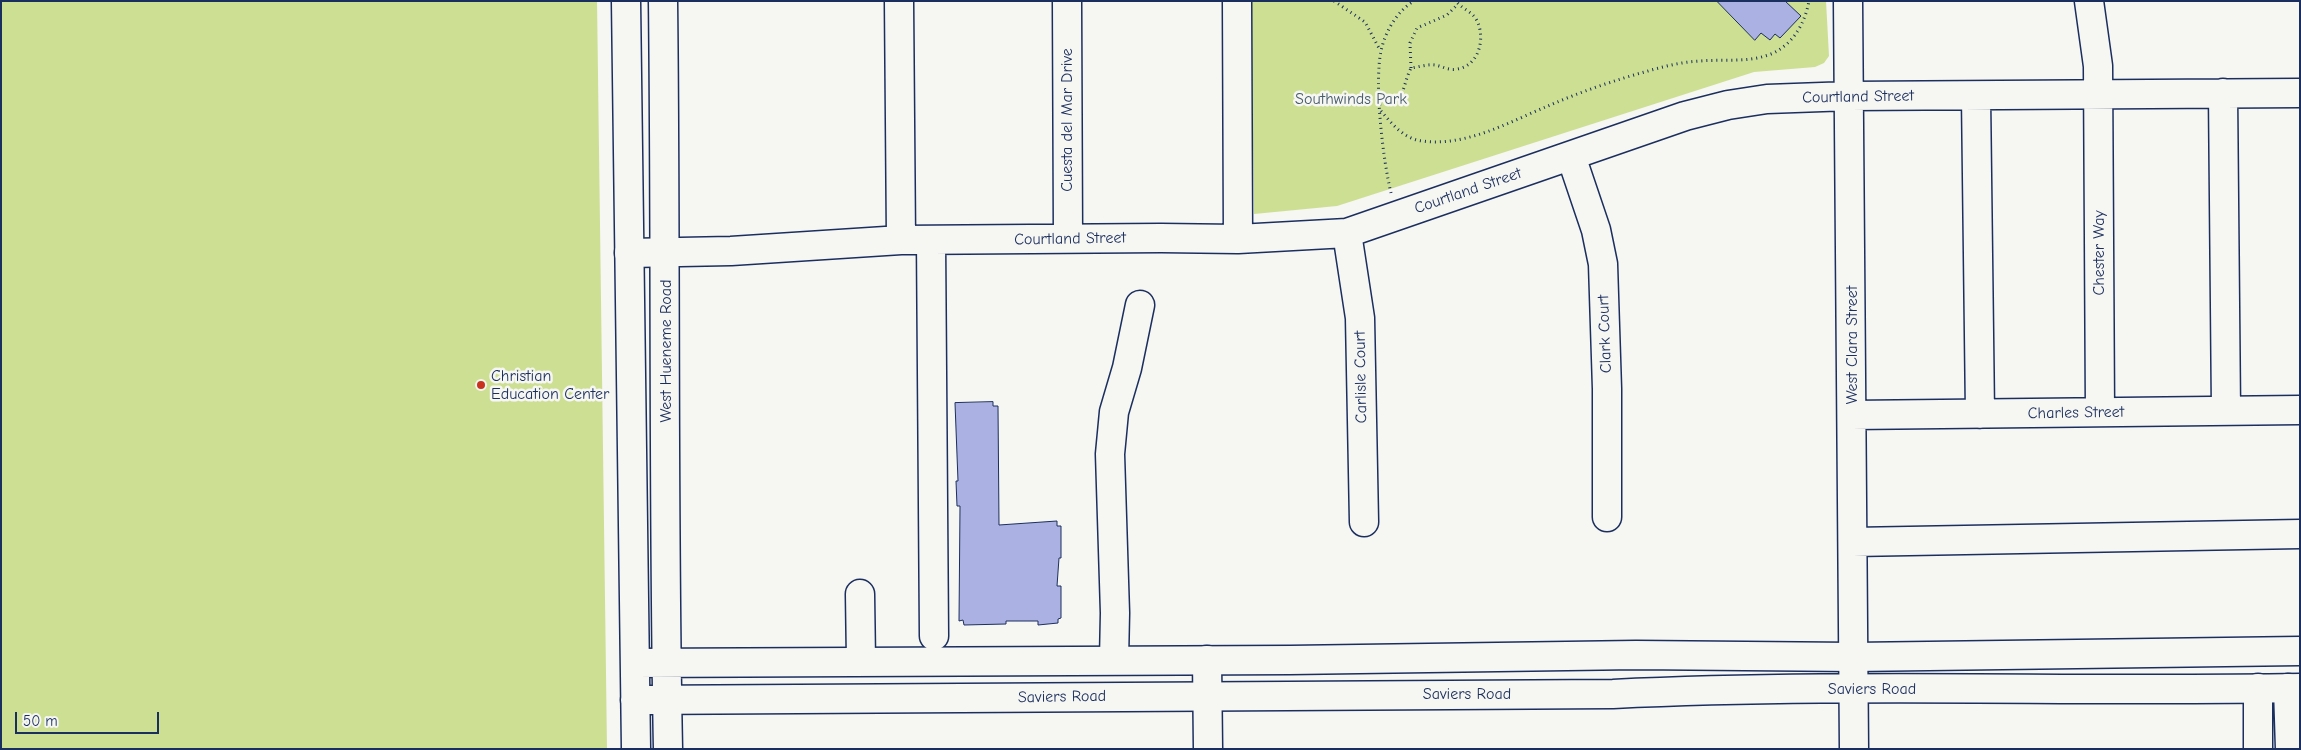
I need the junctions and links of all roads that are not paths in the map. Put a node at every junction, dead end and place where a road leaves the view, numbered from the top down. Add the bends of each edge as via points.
1 (626, 1) edge
2 (663, 1) edge
3 (899, 1) edge
4 (1067, 1) edge
5 (1237, 1) edge
6 (1848, 1) edge
7 (2090, 1) edge
8 (2300, 93) edge
9 (2099, 94) junction
10 (2223, 94) junction
11 (1850, 96) junction
12 (1976, 96) junction
13 (1571, 156) junction
14 (1347, 232) junction
15 (1068, 238) junction
16 (1238, 239) junction
17 (901, 240) junction
18 (932, 240) junction
19 (666, 252) junction
20 (629, 253) junction
21 (1140, 305) dead end
22 (2300, 410) edge
23 (2226, 411) junction
24 (2100, 412) junction
25 (1980, 414) junction
26 (1852, 415) junction
27 (1607, 517) dead end
28 (1364, 522) dead end
29 (2300, 534) edge
30 (1853, 542) junction
31 (860, 594) dead end
32 (934, 636) dead end
33 (2300, 651) edge
34 (1854, 657) junction
35 (1114, 660) junction
36 (1207, 660) junction
37 (861, 661) junction
38 (635, 663) junction
39 (665, 663) junction
40 (2258, 688) junction
41 (2294, 688) edge
42 (1854, 689) junction
43 (1207, 696) junction
44 (635, 700) junction
45 (667, 700) junction
46 (636, 749) edge
47 (668, 749) edge
48 (1208, 749) edge
49 (1854, 749) edge
50 (2258, 749) edge
51 (2290, 749) edge

1 - 20 main road
2 - 19 main road, West Hueneme Road
3 - 17 main road
4 - 15 main road, Cuesta del Mar Drive
5 - 16 main road
6 - 11 main road, West Clara Street
7 - 9 main road, Chester Way via 2096,36
8 - 10 main road, Courtland Street
9 - 10 main road, Courtland Street
9 - 12 main road, Courtland Street
9 - 24 main road, Chester Way
10 - 23 main road
11 - 12 main road, Courtland Street
11 - 13 main road, Courtland Street via 1767,99 1728,105 1685,116
11 - 26 main road, West Clara Street
12 - 25 main road
13 - 14 main road, Courtland Street
13 - 27 main road, Clark Court via 1596,230 1602,264 1607,388
14 - 16 main road, Courtland Street
14 - 28 main road, Carlisle Court via 1360,318
15 - 16 main road, Courtland Street
15 - 18 main road, Courtland Street
17 - 18 main road, Courtland Street
17 - 19 main road, Courtland Street
18 - 32 main road
19 - 20 main road, Courtland Street
19 - 39 main road, West Hueneme Road
20 - 38 main road
21 - 35 main road via 1114,412 1110,454
22 - 23 main road, Charles Street
23 - 24 main road, Charles Street
24 - 25 main road, Charles Street
25 - 26 main road, Charles Street
26 - 30 main road, West Clara Street
29 - 30 main road
30 - 34 main road, West Clara Street
31 - 37 main road
33 - 34 main road, Saviers Road
34 - 36 main road, Saviers Road via 1636,655
34 - 42 main road, West Clara Street
35 - 36 main road, Saviers Road
35 - 37 main road, Saviers Road
36 - 43 main road
37 - 39 main road, Saviers Road
38 - 39 main road, Saviers Road
38 - 44 main road
39 - 45 main road, West Hueneme Road
40 - 41 main road, Saviers Road
40 - 42 main road, Saviers Road
40 - 50 main road
41 - 51 main road
42 - 43 main road, Saviers Road
42 - 49 main road, West Clara Street
43 - 45 main road, Saviers Road
43 - 48 main road
44 - 45 main road, Saviers Road
44 - 46 main road
45 - 47 main road, West Hueneme Road

